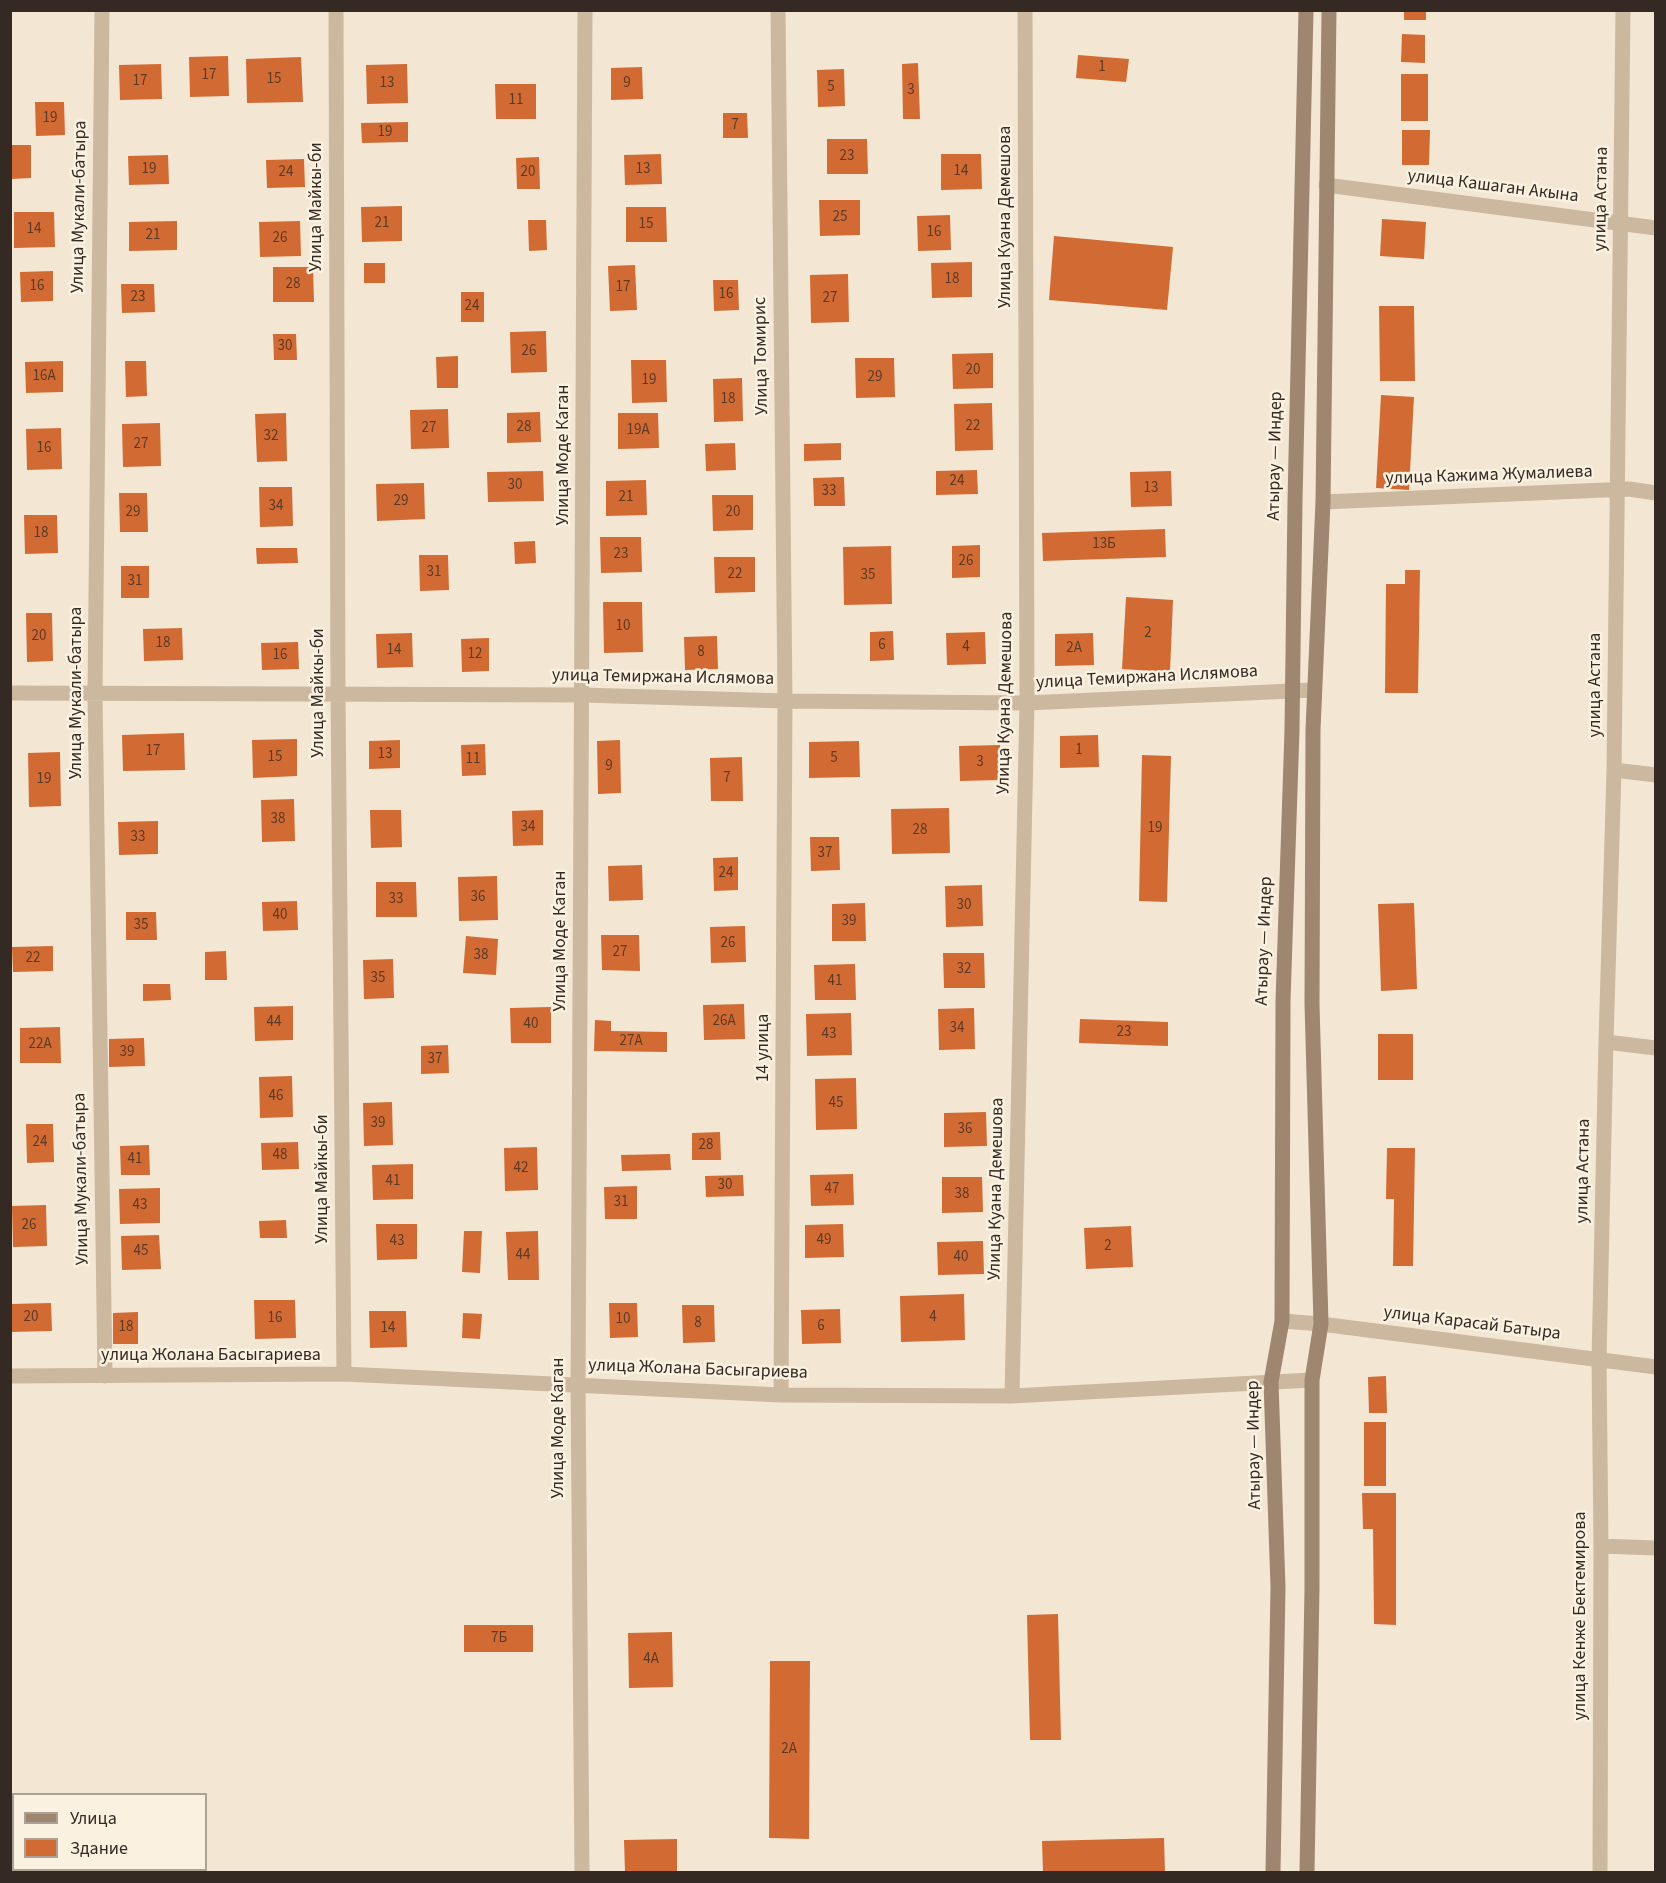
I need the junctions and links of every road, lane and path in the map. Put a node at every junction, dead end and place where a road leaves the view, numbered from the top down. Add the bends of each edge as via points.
1 (102, 10) edge
2 (336, 10) edge
3 (585, 10) edge
4 (778, 10) edge
5 (1025, 10) edge
6 (1306, 10) edge
7 (1329, 10) edge
8 (1623, 10) edge
9 (1326, 185) junction
10 (1621, 224) junction
11 (1656, 228) edge
12 (1617, 490) junction
13 (1656, 493) edge
14 (1323, 502) junction
15 (1314, 690) junction
16 (1292, 691) junction
17 (10, 693) edge
18 (95, 694) junction
19 (338, 695) junction
20 (582, 695) junction
21 (785, 701) junction
22 (1027, 703) junction
23 (1614, 770) junction
24 (1656, 775) edge
25 (1606, 1042) junction
26 (1656, 1048) edge
27 (1282, 1321) junction
28 (1321, 1324) junction
29 (1599, 1360) junction
30 (1656, 1367) edge
31 (344, 1374) junction
32 (10, 1376) edge
33 (105, 1376) junction
34 (1312, 1380) junction
35 (1271, 1383) junction
36 (578, 1385) junction
37 (781, 1395) junction
38 (1012, 1396) junction
39 (1601, 1546) junction
40 (1656, 1548) edge
41 (582, 1872) edge
42 (1273, 1872) edge
43 (1307, 1872) edge
44 (1600, 1872) edge

1 - 18 street, Улица Мукали-батыра
2 - 19 street, Улица Майкы-би
3 - 20 street, Улица Моде Каган
4 - 21 street, Улица Томирис
5 - 22 street, Улица Куана Демешова
6 - 16 main road, Атырау — Индер
7 - 9 main road
8 - 10 street, улица Астана
9 - 10 street, улица Кашаган Акына
9 - 14 main road
10 - 11 street, улица Кашаган Акына
10 - 12 street, улица Астана
12 - 13 street, улица Кажима Жумалиева
12 - 14 street, улица Кажима Жумалиева
12 - 23 street, улица Астана
14 - 15 main road
15 - 16 street, улица Темиржана Ислямова
15 - 28 main road via 1312,1004
16 - 22 street, улица Темиржана Ислямова
16 - 27 main road, Атырау — Индер via 1282,1001
17 - 18 street, улица Темиржана Ислямова
18 - 19 street, улица Темиржана Ислямова
18 - 33 street, Улица Мукали-батыра
19 - 20 street, улица Темиржана Ислямова
19 - 31 street, Улица Майкы-би
20 - 21 street, улица Темиржана Ислямова
20 - 36 street, Улица Моде Каган
21 - 22 street, улица Темиржана Ислямова
21 - 37 street, 14 улица
22 - 38 street, Улица Куана Демешова
23 - 24 street
23 - 25 street, улица Астана
25 - 26 street
25 - 29 street, улица Астана
27 - 28 street, улица Карасай Батыра
27 - 35 main road, Атырау — Индер
28 - 29 street, улица Карасай Батыра
28 - 34 main road
29 - 30 street, улица Карасай Батыра
29 - 39 street, улица Кенже Бектемирова
31 - 33 street, улица Жолана Басыгариева
31 - 36 street, улица Жолана Басыгариева
32 - 33 street, улица Жолана Басыгариева
34 - 35 street, улица Жолана Басыгариева
34 - 43 main road
35 - 38 street, улица Жолана Басыгариева
35 - 42 main road, Атырау — Индер via 1278,1587
36 - 37 street, улица Жолана Басыгариева
36 - 41 street, Улица Моде Каган
37 - 38 street, улица Жолана Басыгариева
39 - 40 street
39 - 44 street, улица Кенже Бектемирова

